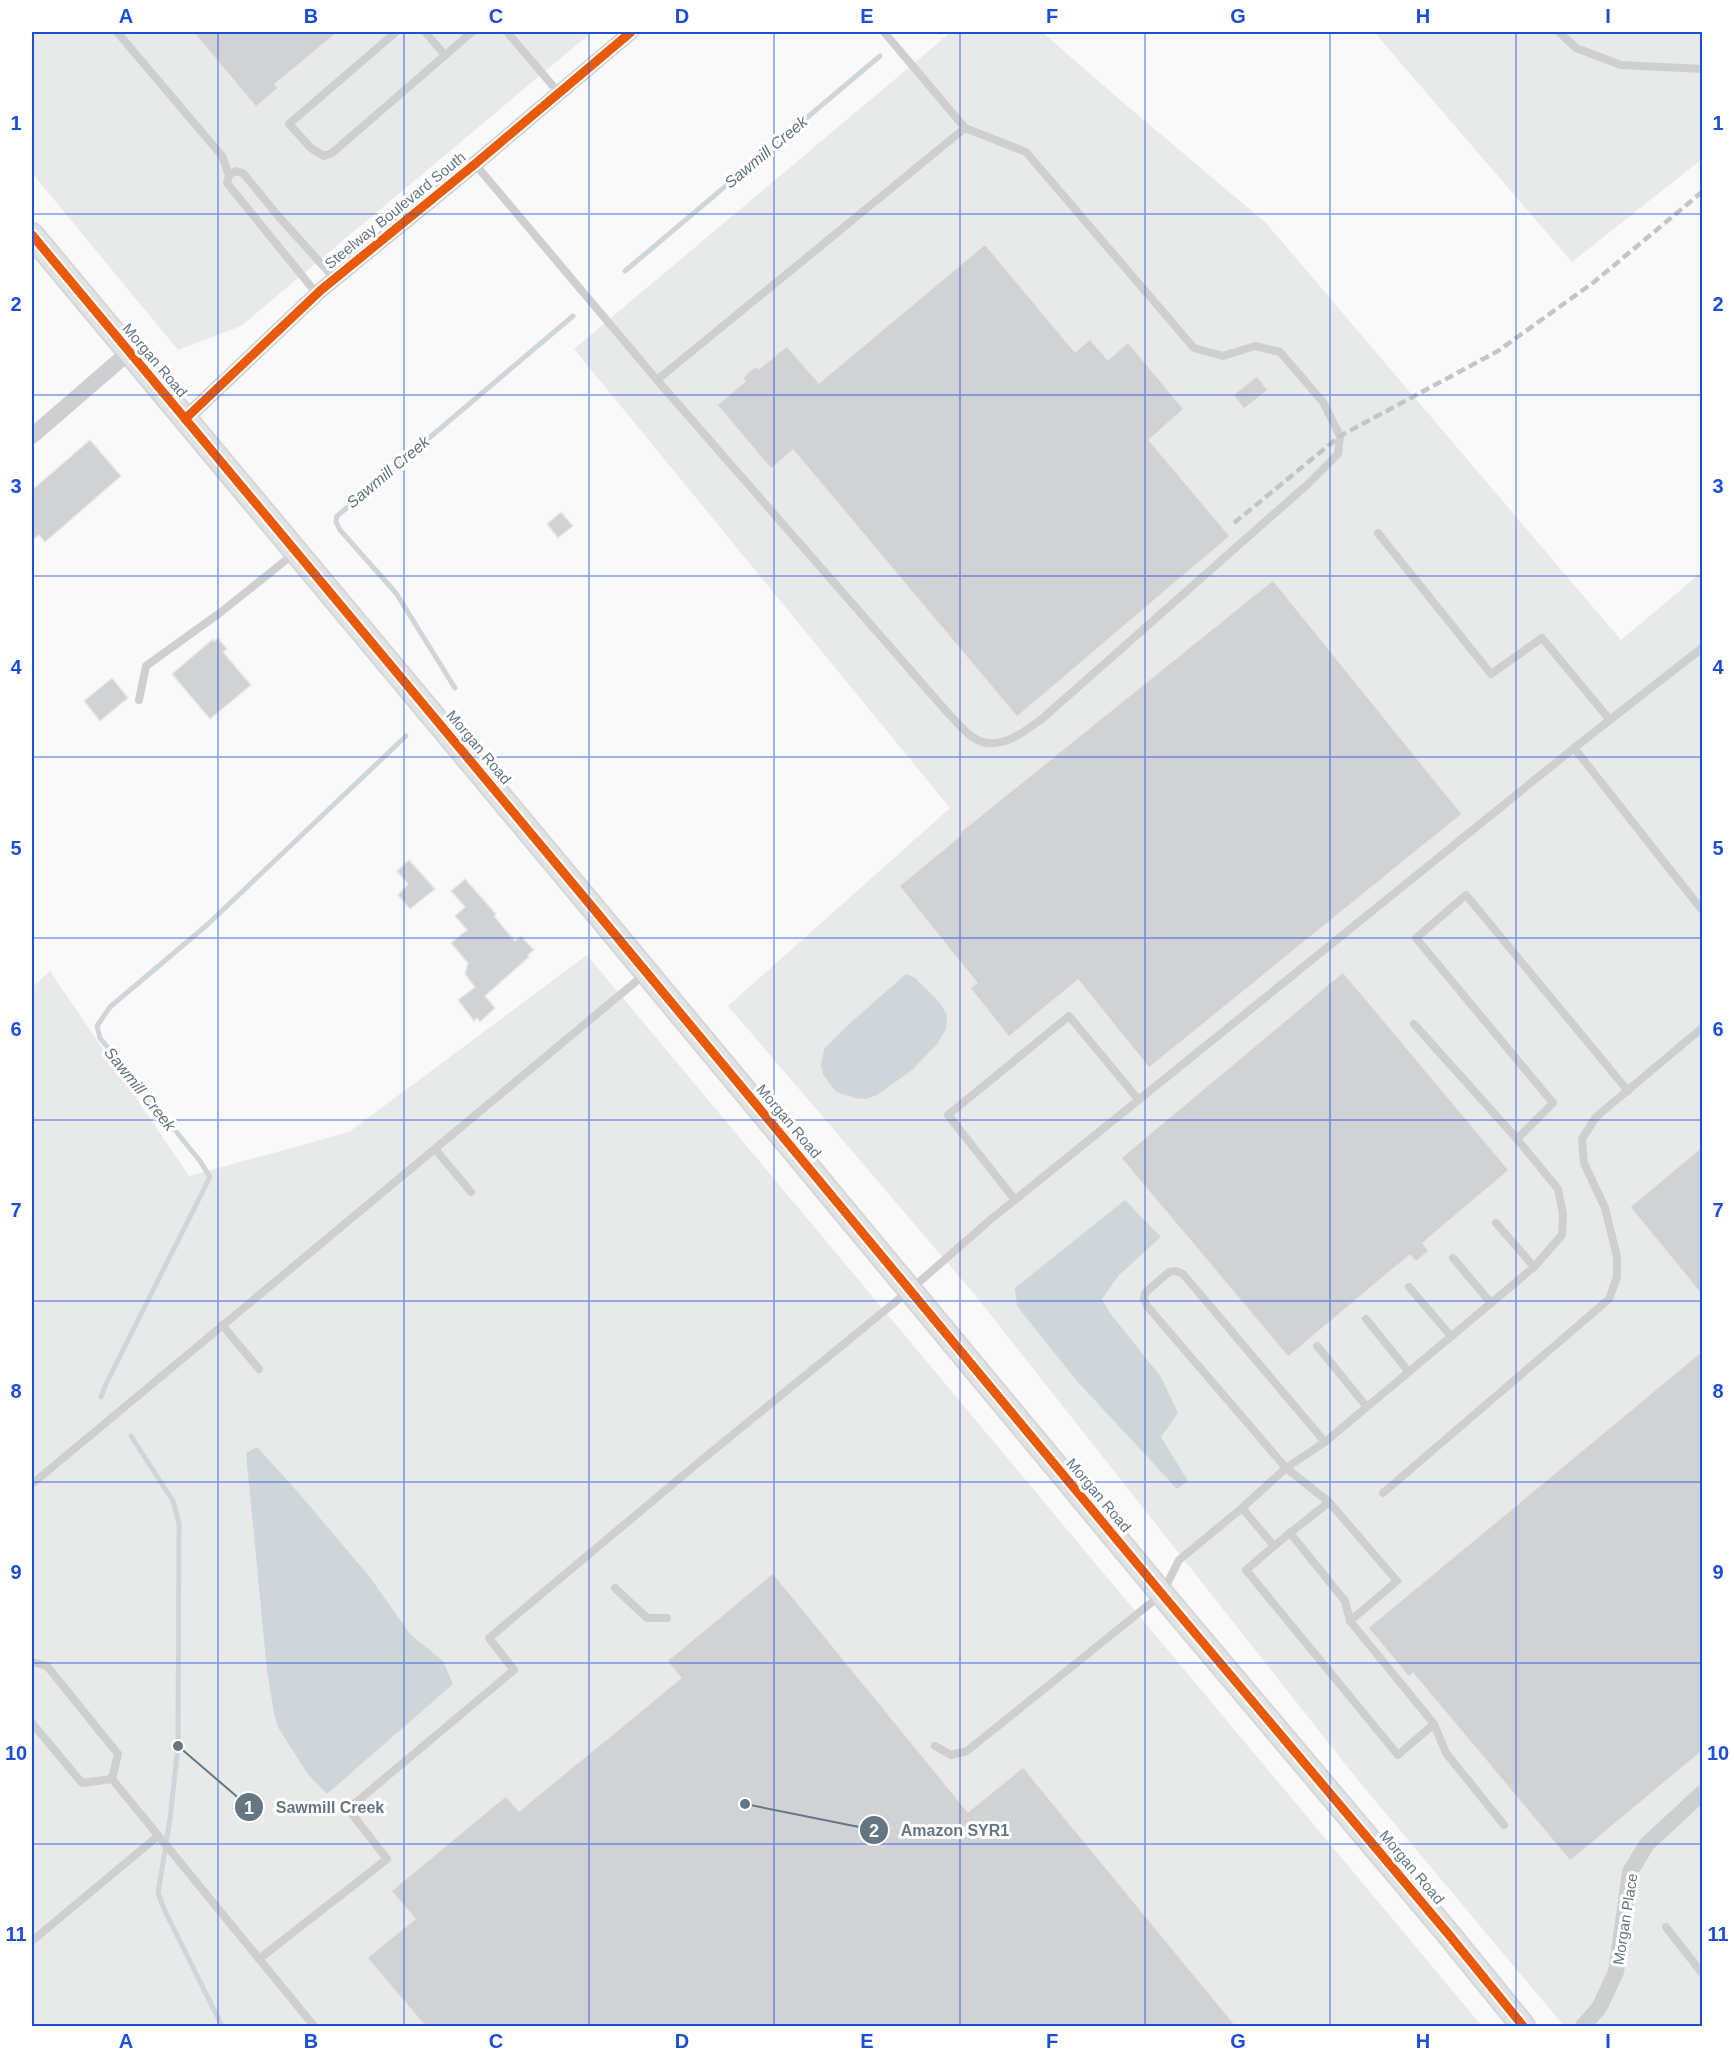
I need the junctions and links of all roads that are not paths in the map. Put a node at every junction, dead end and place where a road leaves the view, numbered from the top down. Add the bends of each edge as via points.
1 (117, 32) edge
2 (396, 32) edge
3 (425, 32) edge
4 (472, 32) edge
5 (507, 32) edge
6 (631, 32) edge
7 (884, 32) edge
8 (1559, 32) edge
9 (445, 55) junction
10 (1702, 69) edge
11 (559, 93) junction
12 (965, 128) junction
13 (475, 164) junction
14 (229, 175) junction
15 (32, 235) edge
16 (335, 279) junction
17 (317, 294) junction
18 (128, 353) junction
19 (657, 380) junction
20 (184, 419) junction
21 (32, 436) edge
22 (1378, 533) dead end
23 (297, 552) junction
24 (1702, 648) edge
25 (139, 700) dead end
26 (1610, 720) junction
27 (1574, 748) junction
28 (1702, 910) edge
29 (647, 973) junction
30 (1414, 1024) dead end
31 (1702, 1028) edge
32 (1628, 1091) junction
33 (1138, 1099) junction
34 (1517, 1139) junction
35 (435, 1149) junction
36 (471, 1192) dead end
37 (1015, 1200) junction
38 (1496, 1223) dead end
39 (1453, 1258) dead end
40 (1534, 1267) junction
41 (1409, 1287) dead end
42 (910, 1290) junction
43 (1491, 1303) junction
44 (1366, 1319) dead end
45 (222, 1325) junction
46 (1451, 1336) junction
47 (1317, 1346) dead end
48 (260, 1369) dead end
49 (1409, 1372) junction
50 (1367, 1407) junction
51 (1325, 1442) junction
52 (1286, 1468) junction
53 (32, 1484) edge
54 (1383, 1493) dead end
55 (1329, 1502) junction
56 (1242, 1508) junction
57 (1290, 1533) junction
58 (1274, 1546) junction
59 (615, 1588) dead end
60 (1162, 1594) junction
61 (667, 1618) dead end
62 (1350, 1621) junction
63 (32, 1662) edge
64 (32, 1723) edge
65 (1434, 1724) junction
66 (934, 1746) dead end
67 (112, 1779) junction
68 (1702, 1794) edge
69 (1504, 1825) dead end
70 (158, 1836) junction
71 (1666, 1927) dead end
72 (32, 1941) edge
73 (259, 1959) junction
74 (1702, 1972) edge
75 (314, 2026) edge
76 (1523, 2026) edge
77 (1583, 2026) edge

1 - 14 lane via 222,156
2 - 9 lane via 289,124 311,148 324,156 332,153
3 - 9 lane
4 - 9 lane
5 - 11 lane
6 - 11 street, Steelway Boulevard South
7 - 12 lane
8 - 10 lane via 1576,48 1621,65
11 - 13 street, Steelway Boulevard South
12 - 19 lane
12 - 19 lane via 1026,153 1194,348 1223,356 1255,346 1280,352 1323,402 1340,436 1338,454 1309,483 1043,718 1018,737 992,744 972,737
13 - 16 street, Steelway Boulevard South
13 - 19 lane
14 - 16 lane via 243,173
14 - 17 lane via 227,183
15 - 18 street, Morgan Road
16 - 17 street, Steelway Boulevard South
17 - 20 street, Steelway Boulevard South
18 - 20 street, Morgan Road
18 - 21 street
20 - 23 street, Morgan Road
22 - 26 lane via 1491,674 1542,638
23 - 25 lane via 146,666
23 - 29 street, Morgan Road
24 - 26 lane
26 - 27 lane
27 - 28 lane
27 - 33 lane
29 - 35 lane
29 - 42 street, Morgan Road
30 - 34 lane
31 - 32 lane
32 - 34 lane via 1466,895 1416,938 1553,1103
32 - 54 lane via 1596,1117 1582,1139 1584,1163 1605,1208 1617,1257 1617,1277 1608,1299
33 - 37 lane
33 - 37 lane via 1069,1016 948,1115
34 - 40 lane via 1558,1189 1563,1214 1562,1235
35 - 36 lane
35 - 45 lane
37 - 42 lane
38 - 40 lane
39 - 43 lane
40 - 43 lane
41 - 46 lane
42 - 60 street, Morgan Road
42 - 73 lane via 489,1638 514,1670 348,1809 387,1859
43 - 46 lane
44 - 49 lane
45 - 48 lane
45 - 53 lane
46 - 49 lane
47 - 50 lane
49 - 50 lane
50 - 51 lane
51 - 52 lane
51 - 52 lane via 1183,1274 1169,1272 1145,1293 1147,1306
52 - 55 lane
52 - 56 lane
55 - 57 lane
55 - 62 lane via 1397,1581
56 - 58 lane
56 - 60 lane via 1179,1560
57 - 58 lane
57 - 62 lane via 1345,1601
58 - 65 lane via 1246,1570 1398,1755
59 - 61 lane via 647,1618
60 - 66 lane via 967,1751 951,1755
60 - 76 street, Morgan Road
62 - 65 lane
63 - 67 lane via 47,1666 118,1754
64 - 67 lane via 82,1783
65 - 69 lane via 1446,1753
67 - 70 lane
68 - 77 street, Morgan Place via 1647,1844 1630,1872 1616,1972 1599,2008
70 - 72 lane
70 - 73 lane
71 - 74 lane
73 - 75 lane

